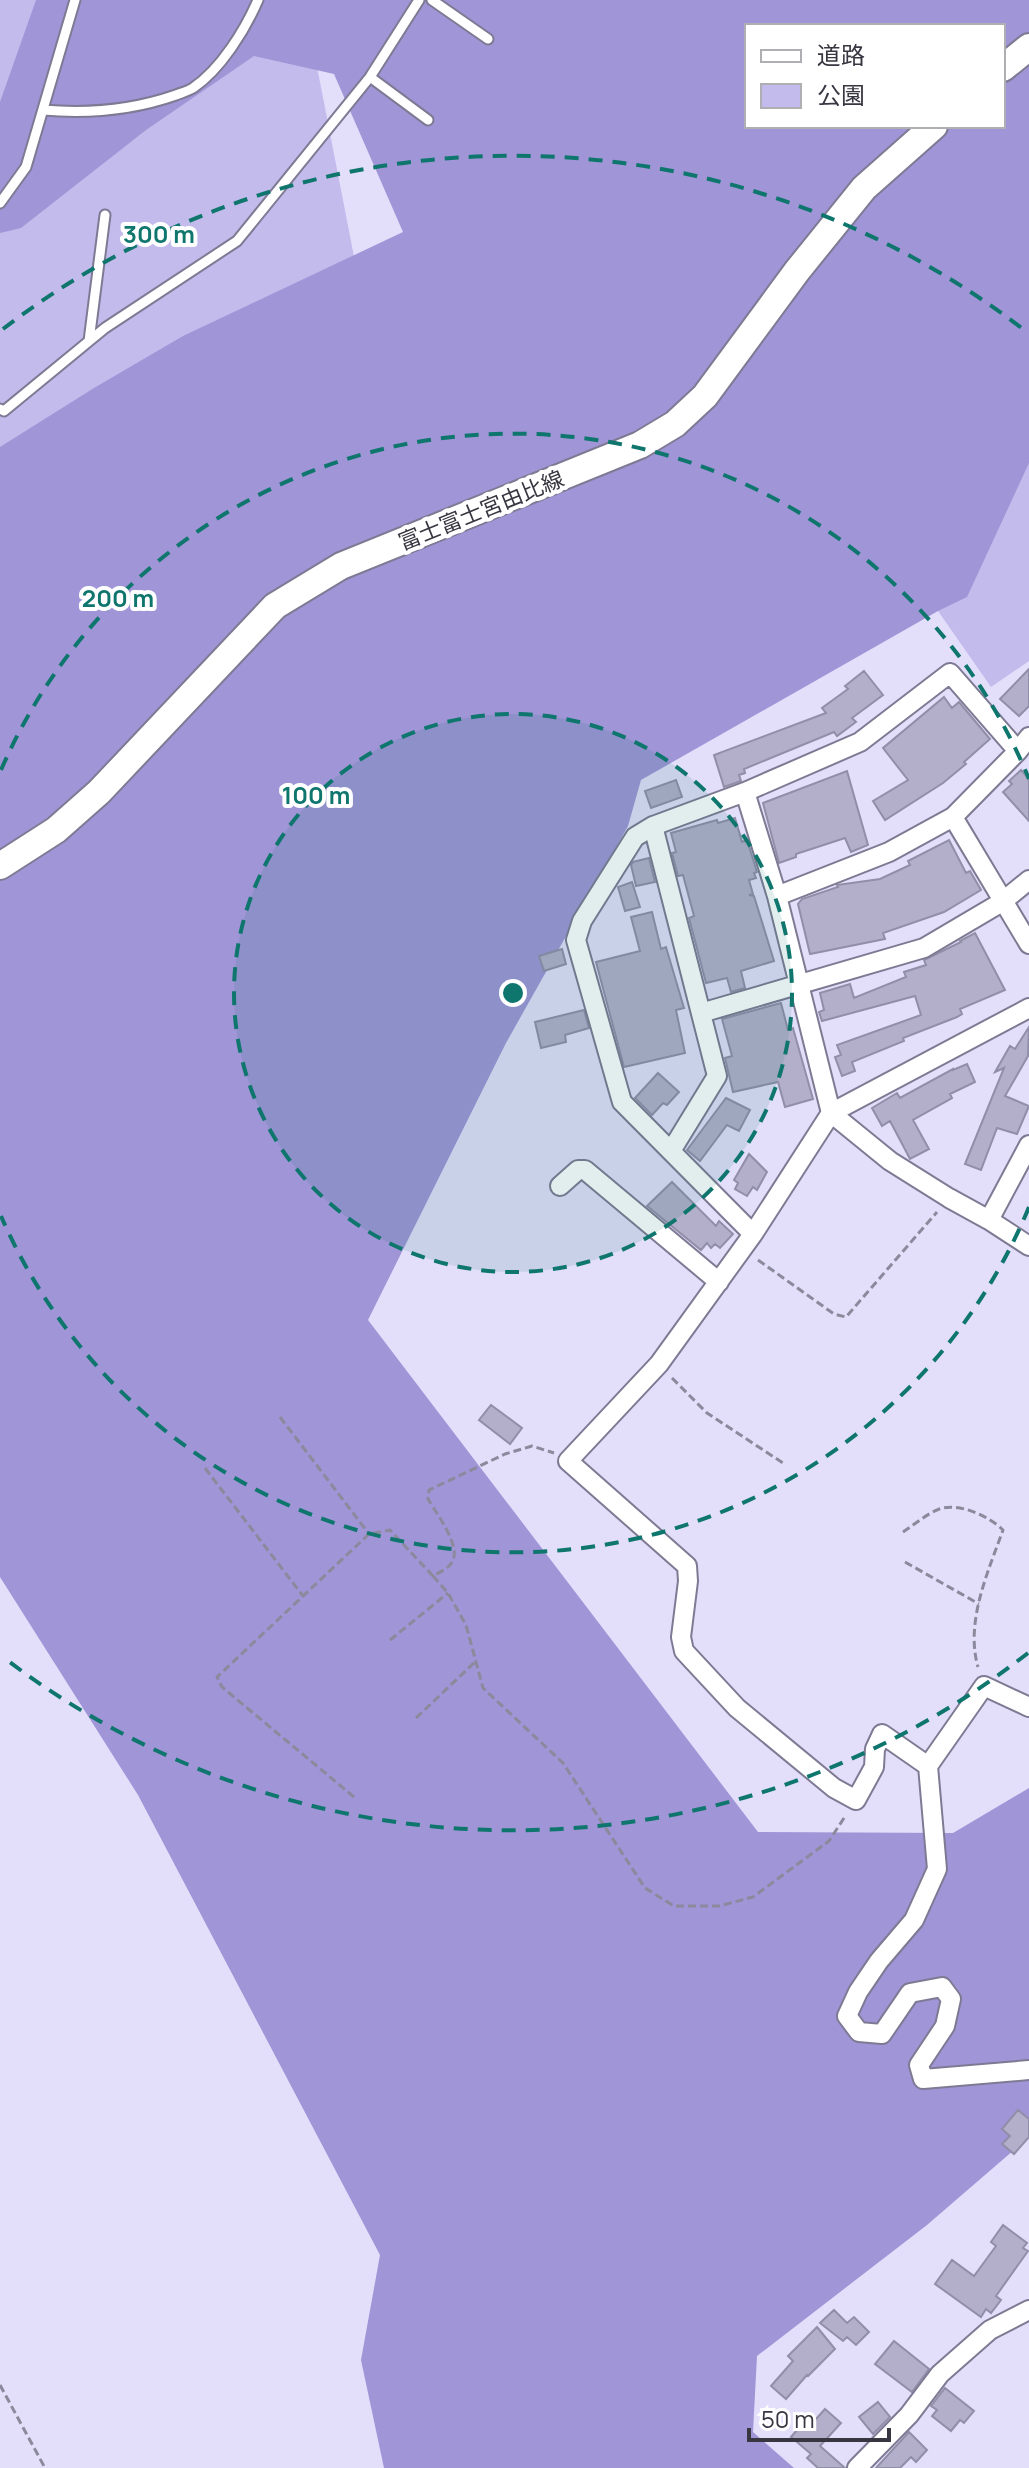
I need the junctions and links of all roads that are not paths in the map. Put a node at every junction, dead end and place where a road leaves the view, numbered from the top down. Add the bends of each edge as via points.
1 (75, 0) edge
2 (258, 0) edge
3 (419, 0) edge
4 (432, 0) edge
5 (488, 39) dead end
6 (1029, 47) edge
7 (1005, 66) edge
8 (370, 77) junction
9 (43, 110) junction
10 (428, 120) dead end
11 (932, 128) edge
12 (0, 203) edge
13 (105, 215) dead end
14 (89, 341) junction
15 (0, 409) edge
16 (1023, 744) edge
17 (745, 792) junction
18 (953, 817) junction
19 (653, 826) junction
20 (0, 866) edge
21 (1029, 880) edge
22 (777, 896) junction
23 (1002, 902) junction
24 (1029, 944) edge
25 (799, 985) junction
26 (1029, 1008) edge
27 (701, 1013) junction
28 (831, 1113) junction
29 (1029, 1145) edge
30 (671, 1151) junction
31 (560, 1186) dead end
32 (989, 1220) junction
33 (748, 1241) junction
34 (1029, 1246) edge
35 (719, 1282) junction
36 (1029, 1707) edge
37 (928, 1766) junction
38 (1029, 2070) edge
39 (1029, 2310) edge
40 (857, 2468) edge

1 - 9 lane
2 - 9 lane via 223,59 192,88 128,108
3 - 8 lane
4 - 5 lane
6 - 7 main road
8 - 10 lane
8 - 14 lane via 237,241
9 - 12 lane via 26,167
11 - 20 main road, 富士富士宮由比線 via 864,188 705,396 675,424 640,445 341,566 275,606 99,792 56,830
13 - 14 lane
14 - 15 lane via 4,411
16 - 17 street via 950,673 860,742
16 - 18 street
17 - 19 street
17 - 22 street
18 - 22 street via 889,852
18 - 23 street
19 - 27 street
19 - 30 street via 635,837 582,921 576,940 622,1102
21 - 23 street
22 - 25 street
23 - 24 street
23 - 25 street via 924,948
25 - 27 street
25 - 28 street
26 - 28 street
27 - 30 street via 717,1076
28 - 32 street via 890,1161
28 - 33 street
29 - 32 street
30 - 33 street
31 - 35 street via 585,1170
32 - 34 street
33 - 35 street
35 - 37 street via 659,1364 568,1461 687,1566 684,1651 737,1708 856,1800 874,1767 882,1734
36 - 37 street via 984,1686
37 - 38 street via 937,1869 914,1920 879,1961 847,2016 859,2032 882,2034 910,1993 942,1987 951,1999 945,2026 919,2065 923,2079
39 - 40 street via 990,2330 940,2374

